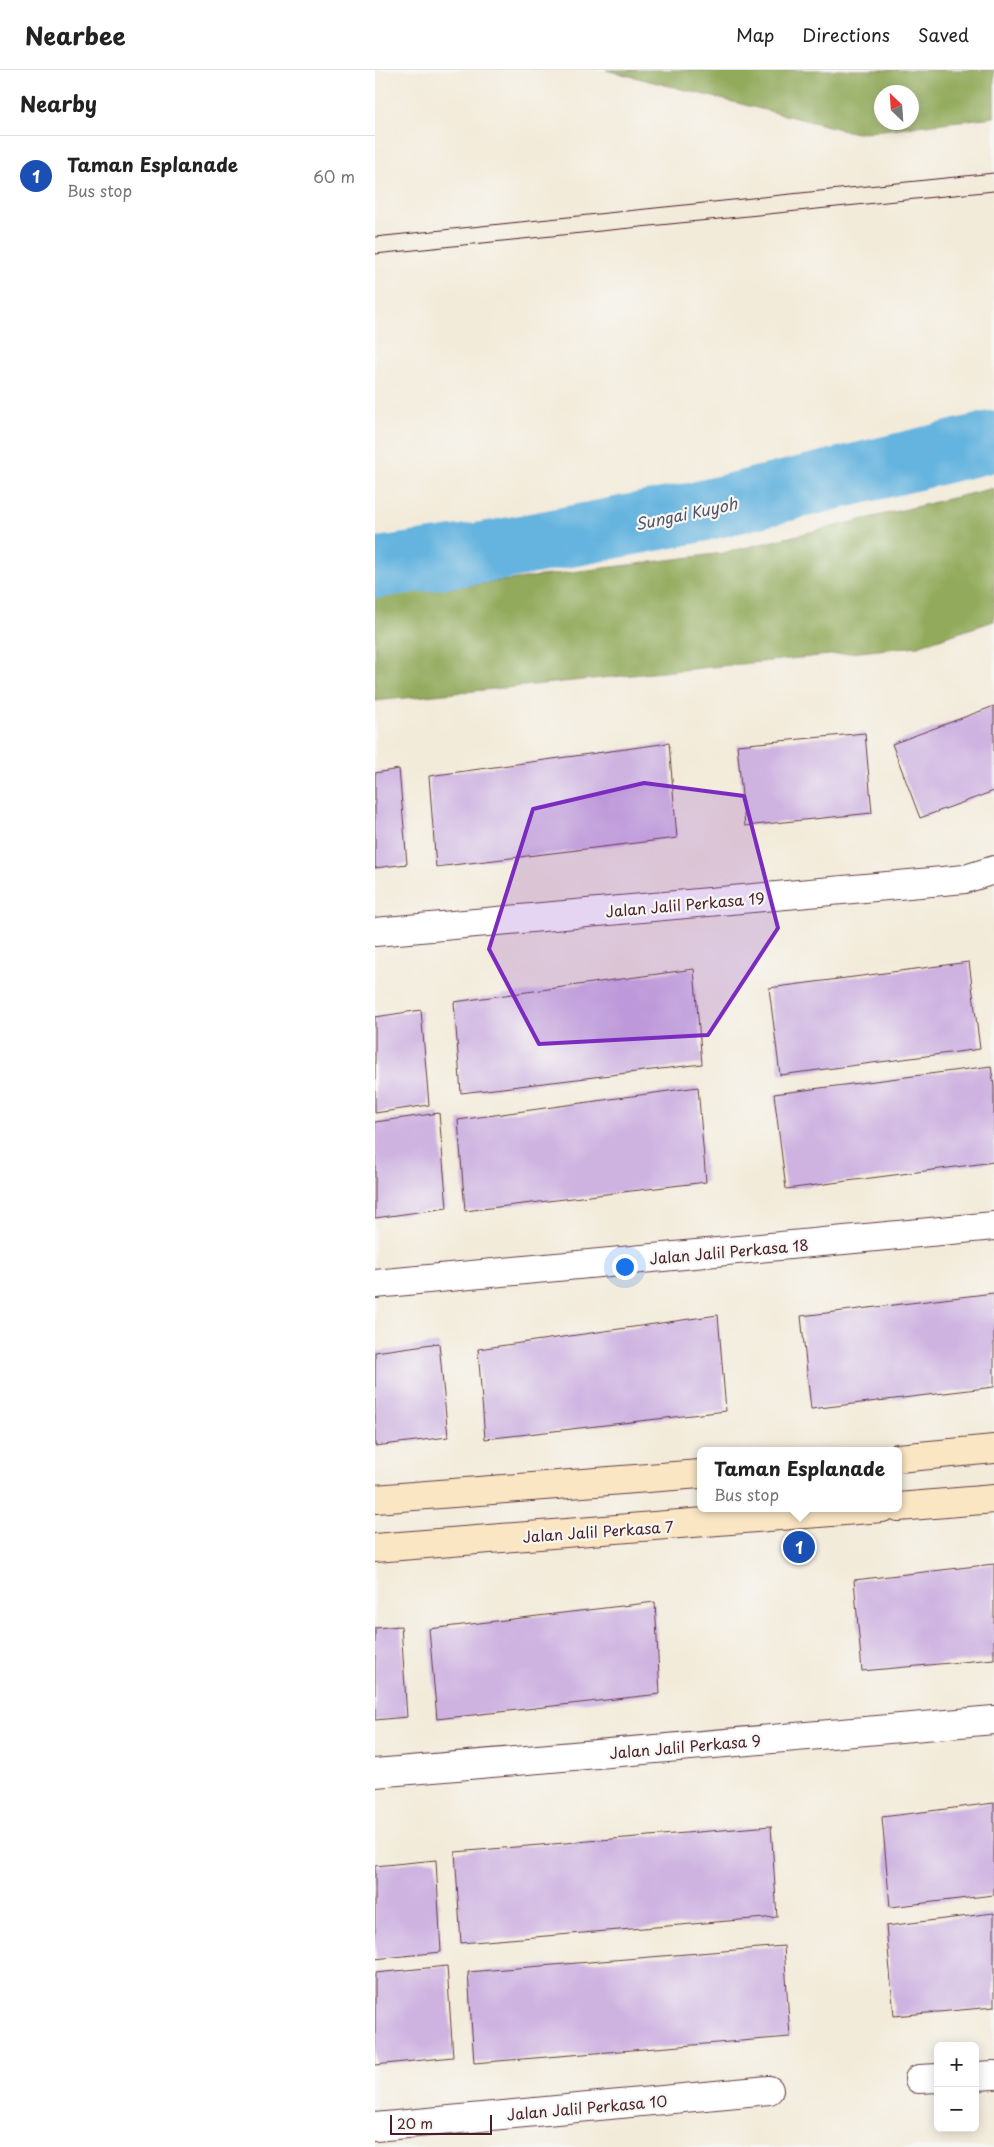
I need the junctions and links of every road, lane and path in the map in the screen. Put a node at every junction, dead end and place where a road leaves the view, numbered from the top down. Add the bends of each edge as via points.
1 (994, 870) edge
2 (375, 932) edge
3 (994, 1226) edge
4 (375, 1284) edge
5 (994, 1449) edge
6 (902, 1458) edge
7 (697, 1474) edge
8 (994, 1498) edge
9 (375, 1499) edge
10 (902, 1507) edge
11 (831, 1512) edge
12 (375, 1548) edge
13 (994, 1720) edge
14 (375, 1773) edge
15 (994, 2075) edge
16 (979, 2076) edge
17 (769, 2090) dead end
18 (375, 2126) edge

1 - 2 street, Jalan Jalil Perkasa 19 via 965,879
3 - 4 street, Jalan Jalil Perkasa 18
5 - 6 street
7 - 9 street
8 - 10 street
11 - 12 street, Jalan Jalil Perkasa 7
13 - 14 street, Jalan Jalil Perkasa 9
15 - 16 street
17 - 18 street, Jalan Jalil Perkasa 10

